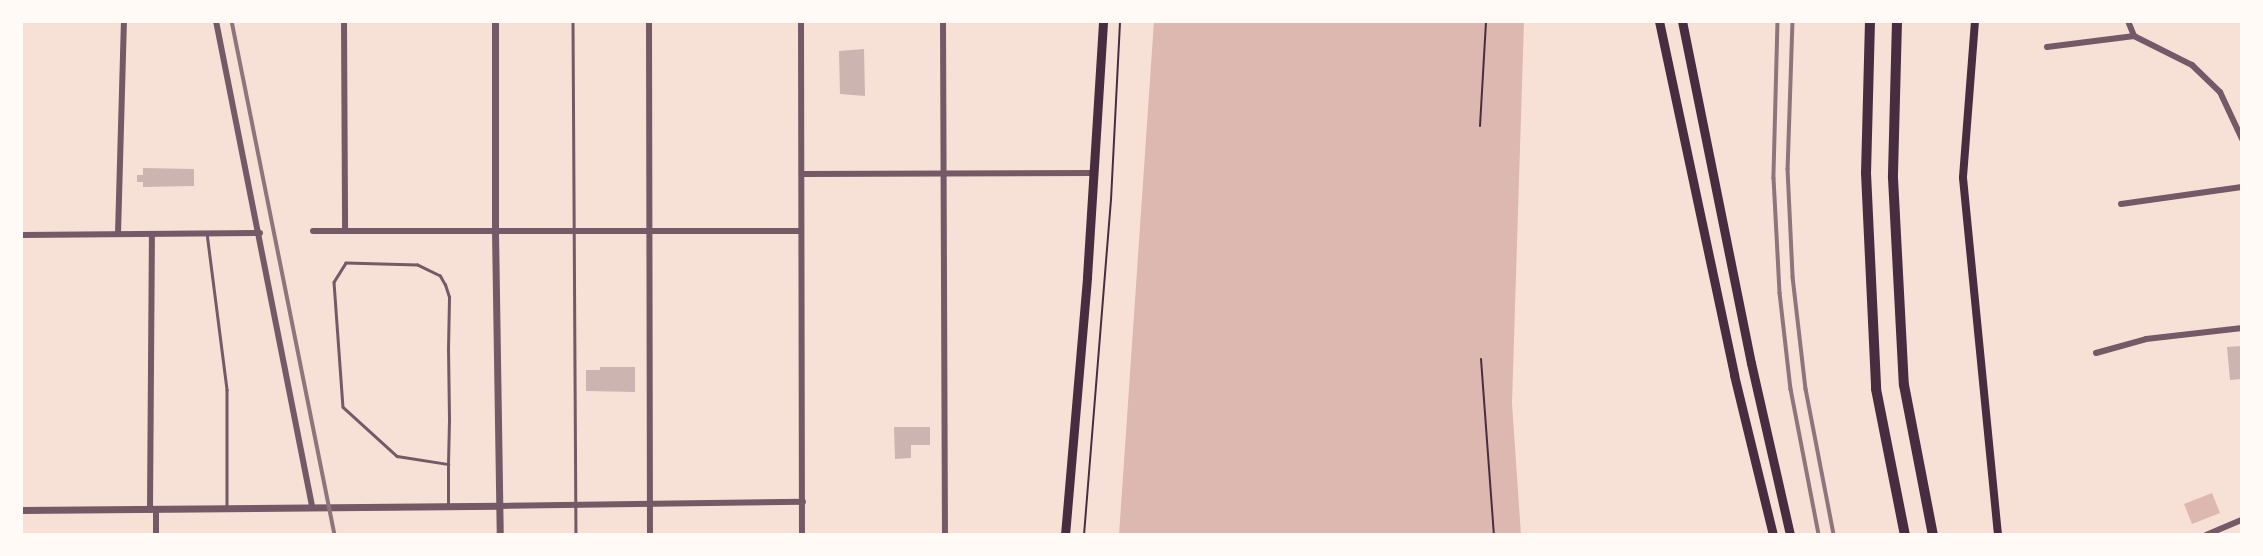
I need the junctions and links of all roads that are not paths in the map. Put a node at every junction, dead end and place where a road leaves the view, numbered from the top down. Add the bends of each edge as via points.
1 (124, 21) edge
2 (216, 21) edge
3 (344, 21) edge
4 (495, 21) edge
5 (573, 21) edge
6 (649, 21) edge
7 (801, 21) edge
8 (943, 21) edge
9 (1103, 21) edge
10 (1659, 21) edge
11 (1682, 21) edge
12 (1870, 21) edge
13 (1897, 21) edge
14 (1975, 21) edge
15 (2129, 21) edge
16 (2134, 36) junction
17 (2046, 47) dead end
18 (2242, 139) edge
19 (943, 171) junction
20 (1094, 173) junction
21 (803, 174) junction
22 (2242, 187) edge
23 (2121, 204) dead end
24 (313, 231) dead end
25 (345, 231) junction
26 (495, 231) junction
27 (573, 231) junction
28 (652, 231) junction
29 (801, 232) junction
30 (152, 233) junction
31 (207, 233) junction
32 (260, 233) junction
33 (118, 234) junction
34 (21, 235) edge
35 (2242, 328) edge
36 (2096, 353) dead end
37 (449, 464) junction
38 (803, 502) junction
39 (650, 505) junction
40 (312, 506) junction
41 (448, 506) junction
42 (499, 506) junction
43 (576, 506) junction
44 (227, 508) junction
45 (21, 510) edge
46 (153, 510) junction
47 (2242, 520) edge
48 (156, 535) edge
49 (500, 535) edge
50 (576, 535) edge
51 (650, 535) edge
52 (802, 535) edge
53 (945, 535) edge
54 (1065, 535) edge
55 (1773, 535) edge
56 (1790, 535) edge
57 (1905, 535) edge
58 (1933, 535) edge
59 (1998, 535) edge
60 (2206, 535) edge

1 - 33 street
2 - 32 street
3 - 25 street
4 - 26 street
5 - 27 lane
6 - 28 street
7 - 21 street
8 - 19 street
9 - 20 main road
10 - 55 main road
11 - 56 main road
12 - 57 highway via 1866,173 1877,389
13 - 58 highway via 1893,178 1905,385
14 - 59 main road via 1963,178
15 - 16 street
16 - 17 street
16 - 18 street via 2192,65 2220,92
19 - 20 street
19 - 21 street
19 - 53 street
20 - 54 main road
21 - 29 street
22 - 23 street
24 - 25 street
25 - 26 street
26 - 27 street
26 - 42 street
27 - 28 street
27 - 43 lane
28 - 29 street
28 - 39 street
29 - 38 street
30 - 31 street
30 - 33 street
30 - 46 street
31 - 32 street
31 - 44 lane via 228,390
32 - 40 street
33 - 34 street
35 - 36 street via 2146,340
37 - 37 lane via 449,297 445,285 440,276 417,265 346,263 334,282 343,407 397,456
37 - 41 lane
38 - 39 street
38 - 52 street
39 - 43 street
39 - 51 street
40 - 41 street
40 - 44 street
41 - 42 street
42 - 43 street
42 - 49 street
43 - 50 lane
44 - 46 street
45 - 46 street
46 - 48 street
47 - 60 street

